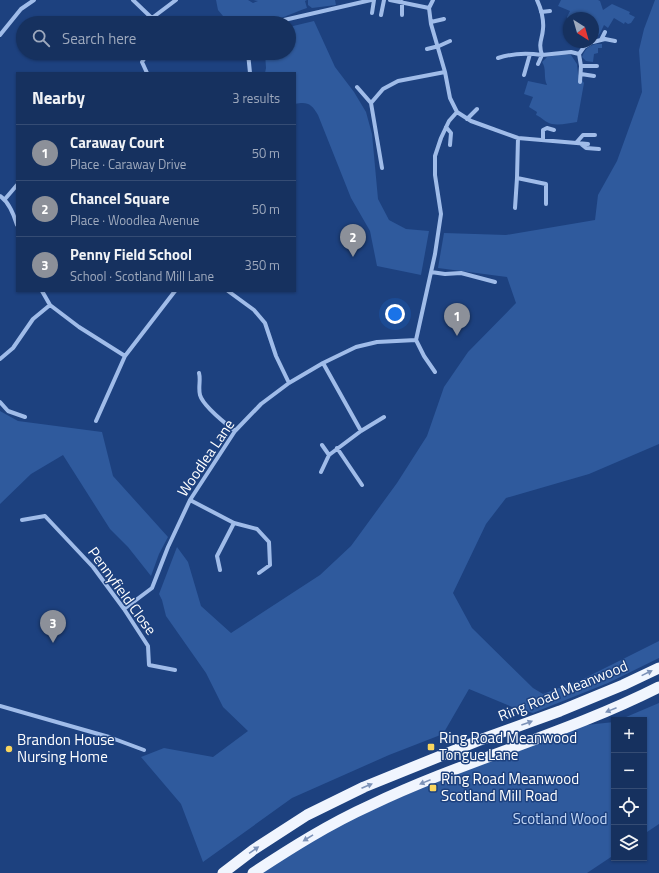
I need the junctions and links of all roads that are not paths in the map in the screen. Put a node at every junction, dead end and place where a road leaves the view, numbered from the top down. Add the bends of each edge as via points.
1 (34, 0) edge
2 (133, 0) edge
3 (176, 0) edge
4 (372, 0) edge
5 (384, 0) edge
6 (390, 0) edge
7 (432, 0) edge
8 (537, 0) edge
9 (402, 2) junction
10 (429, 8) junction
11 (550, 11) dead end
12 (541, 12) junction
13 (372, 14) dead end
14 (381, 15) dead end
15 (402, 15) dead end
16 (150, 16) edge
17 (155, 16) edge
18 (296, 17) edge
19 (444, 19) dead end
20 (431, 22) junction
21 (605, 32) dead end
22 (0, 35) edge
23 (601, 40) joint
24 (450, 41) dead end
25 (615, 41) dead end
26 (439, 46) junction
27 (583, 48) edge
28 (427, 49) dead end
29 (530, 54) junction
30 (578, 54) junction
31 (542, 55) junction
32 (498, 58) dead end
33 (143, 60) edge
34 (249, 60) edge
35 (538, 64) dead end
36 (581, 66) junction
37 (597, 66) dead end
38 (147, 72) edge
39 (250, 72) edge
40 (445, 72) junction
41 (581, 74) junction
42 (524, 75) dead end
43 (594, 76) dead end
44 (580, 82) dead end
45 (357, 87) dead end
46 (371, 103) junction
47 (477, 109) dead end
48 (457, 112) junction
49 (468, 119) junction
50 (446, 127) junction
51 (554, 130) dead end
52 (595, 135) dead end
53 (518, 138) junction
54 (543, 140) junction
55 (578, 144) junction
56 (588, 144) dead end
57 (450, 145) dead end
58 (599, 149) dead end
59 (382, 168) dead end
60 (517, 178) junction
61 (16, 186) edge
62 (0, 196) edge
63 (4, 199) junction
64 (546, 204) dead end
65 (515, 208) dead end
66 (16, 220) edge
67 (431, 272) junction
68 (495, 282) dead end
69 (43, 292) edge
70 (174, 292) edge
71 (229, 292) edge
72 (50, 305) junction
73 (416, 340) junction
74 (125, 356) junction
75 (0, 359) edge
76 (323, 363) junction
77 (435, 372) dead end
78 (199, 373) dead end
79 (289, 383) junction
80 (0, 402) edge
81 (24, 417) dead end
82 (384, 417) dead end
83 (96, 421) dead end
84 (235, 431) junction
85 (361, 431) junction
86 (322, 445) dead end
87 (337, 448) junction
88 (329, 455) junction
89 (321, 472) dead end
90 (362, 485) dead end
91 (190, 500) junction
92 (22, 520) dead end
93 (234, 523) junction
94 (220, 570) dead end
95 (259, 573) dead end
96 (124, 610) junction
97 (659, 668) edge
98 (176, 670) dead end
99 (659, 687) edge
100 (0, 706) edge
101 (144, 750) dead end
102 (223, 873) edge
103 (253, 873) edge

1 - 22 street via 21,9
2 - 16 street
3 - 17 street
4 - 13 street
4 - 18 street
5 - 14 street
6 - 9 street
7 - 10 street
8 - 12 street
9 - 10 street
9 - 15 street
10 - 20 street
11 - 12 street
12 - 31 street via 543,29 539,46
19 - 20 street
20 - 26 street
21 - 23 street
23 - 25 street
24 - 26 street
26 - 28 street
26 - 40 street
27 - 30 street
29 - 31 street
29 - 32 street
29 - 42 street
30 - 31 street via 571,52
30 - 36 street
31 - 35 street
33 - 38 street
34 - 39 street
36 - 37 street
36 - 41 street
40 - 46 street via 398,80 383,89
40 - 48 street via 450,98
41 - 43 street
41 - 44 street
45 - 46 street
46 - 59 street
47 - 49 street
48 - 49 street
48 - 50 street
49 - 53 street
50 - 57 street via 451,133
50 - 67 street via 435,156 441,214
51 - 54 street via 546,128
52 - 55 street via 583,135
53 - 54 street
53 - 60 street
54 - 55 street
55 - 56 street
55 - 58 street via 586,148
60 - 64 street via 546,184
60 - 65 street
61 - 63 street
62 - 63 street
63 - 66 street
67 - 68 street via 462,272
67 - 73 street
69 - 72 street
70 - 74 street
71 - 79 street via 254,310 265,323 276,356
72 - 74 street via 78,327
72 - 75 street via 33,320 13,348
73 - 76 street, Woodlea Lane via 356,346
73 - 77 street
74 - 83 street
76 - 79 street, Woodlea Lane
76 - 85 street
78 - 84 street via 200,395 218,418
79 - 84 street, Woodlea Lane via 260,404
80 - 81 street via 8,411
82 - 85 street
84 - 91 street, Woodlea Lane
85 - 87 street
86 - 88 street
87 - 88 street
87 - 90 street
88 - 89 street
91 - 93 street
91 - 96 street, Woodlea Lane via 152,588
92 - 96 street, Pennyfield Close via 45,516 93,567
93 - 94 street via 217,556
93 - 95 street via 257,529 269,542 270,565
96 - 98 street, Pennyfield Close via 148,646 148,665
102 -> 97 highway, Ring Road Meanwood via 307,815 364,786 624,685
99 -> 103 highway via 625,704 371,804 318,832
100 - 101 street via 109,737

